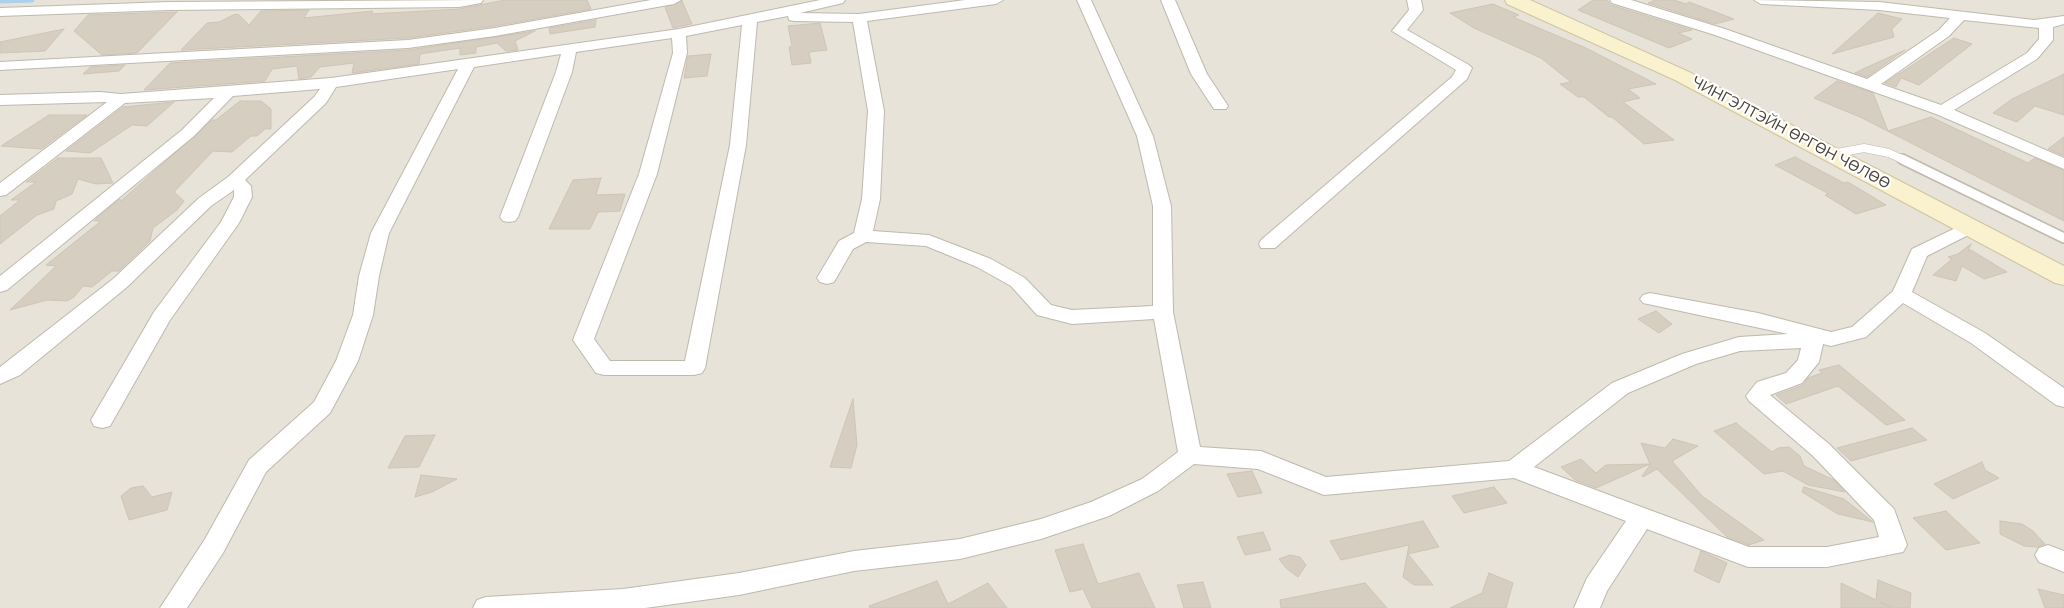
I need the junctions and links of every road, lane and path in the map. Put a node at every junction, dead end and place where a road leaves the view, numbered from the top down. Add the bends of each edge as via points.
1 (476, 0) edge
2 (674, 0) edge
3 (838, 0) edge
4 (996, 0) edge
5 (1084, 0) edge
6 (1168, 0) edge
7 (1414, 0) edge
8 (1514, 0) edge
9 (1618, 0) edge
10 (1761, 0) edge
11 (1883, 3) edge
12 (626, 4) edge
13 (0, 12) edge
14 (769, 16) junction
15 (1960, 16) junction
16 (859, 18) junction
17 (750, 20) junction
18 (2064, 20) edge
19 (2046, 24) junction
20 (679, 33) junction
21 (639, 39) junction
22 (570, 48) junction
23 (469, 62) junction
24 (0, 66) edge
25 (331, 83) junction
26 (1870, 85) junction
27 (228, 92) junction
28 (121, 99) junction
29 (0, 100) edge
30 (1220, 106) dead end
31 (1942, 111) junction
32 (1832, 154) junction
33 (2064, 164) edge
34 (234, 181) junction
35 (0, 191) edge
36 (509, 217) dead end
37 (1970, 227) junction
38 (863, 236) junction
39 (2064, 238) edge
40 (1268, 244) dead end
41 (2064, 277) edge
42 (827, 278) dead end
43 (0, 286) edge
44 (1901, 294) junction
45 (1650, 299) dead end
46 (1163, 312) junction
47 (1823, 340) junction
48 (0, 377) edge
49 (2064, 399) edge
50 (102, 420) dead end
51 (1190, 455) junction
52 (1515, 468) junction
53 (1642, 516) junction
54 (515, 606) edge
55 (173, 608) edge
56 (486, 608) edge
57 (1587, 608) edge

1 - 13 street via 459,3 169,6
2 - 12 street
3 - 14 street
4 - 16 street
5 - 46 street via 1145,136 1162,206
6 - 30 street via 1199,74
7 - 40 street via 1416,10 1399,31 1464,68 1459,79
8 - 32 main road, ЧИНГЭЛТЭЙН ӨРГӨН ЧӨЛӨӨ via 1636,54
9 - 26 street
10 - 11 street
11 - 15 street
12 - 21 street
12 - 24 street via 495,32 408,44
14 - 16 street
14 - 17 street
15 - 19 street
15 - 26 street via 1944,33
16 - 38 street via 876,112 871,199
17 - 20 street
17 - 20 street via 738,145 694,368 604,368 583,340 648,174 680,53
18 - 19 street
19 - 31 street via 2046,40 2032,56
20 - 21 street
21 - 22 street
22 - 23 street
22 - 36 street via 564,72
23 - 25 street
23 - 55 street via 380,233 363,315 347,361 322,407 257,466 214,546
25 - 27 street
25 - 34 street via 320,100
26 - 31 street
27 - 28 street
27 - 43 street via 188,133
28 - 29 street
28 - 35 street
31 - 33 street
32 - 37 main road, ЧИНГЭЛТЭЙН ӨРГӨН ЧӨЛӨӨ
32 - 39 lane via 1864,148 1889,153
34 - 48 street via 204,202 120,283
34 - 50 street via 242,186 243,197 230,223 161,317
37 - 41 main road, ЧИНГЭЛТЭЙН ӨРГӨН ЧӨЛӨӨ
37 - 44 street via 1919,253
38 - 42 street via 846,245
38 - 46 street via 929,240 984,262 1018,282 1044,310 1072,317
44 - 47 street via 1859,332
44 - 49 street via 1978,338
45 - 47 street via 1758,320
46 - 51 street
47 - 52 street via 1739,344 1689,359 1620,388
47 - 53 street via 1794,378 1765,387 1758,396 1821,450 1885,516 1894,545 1827,557 1748,556
51 - 52 street via 1261,460 1324,486
51 - 54 street via 1150,485 1100,508 1041,529 960,549 854,561 739,584 622,600
52 - 53 street
53 - 57 street via 1596,586
54 - 56 street

